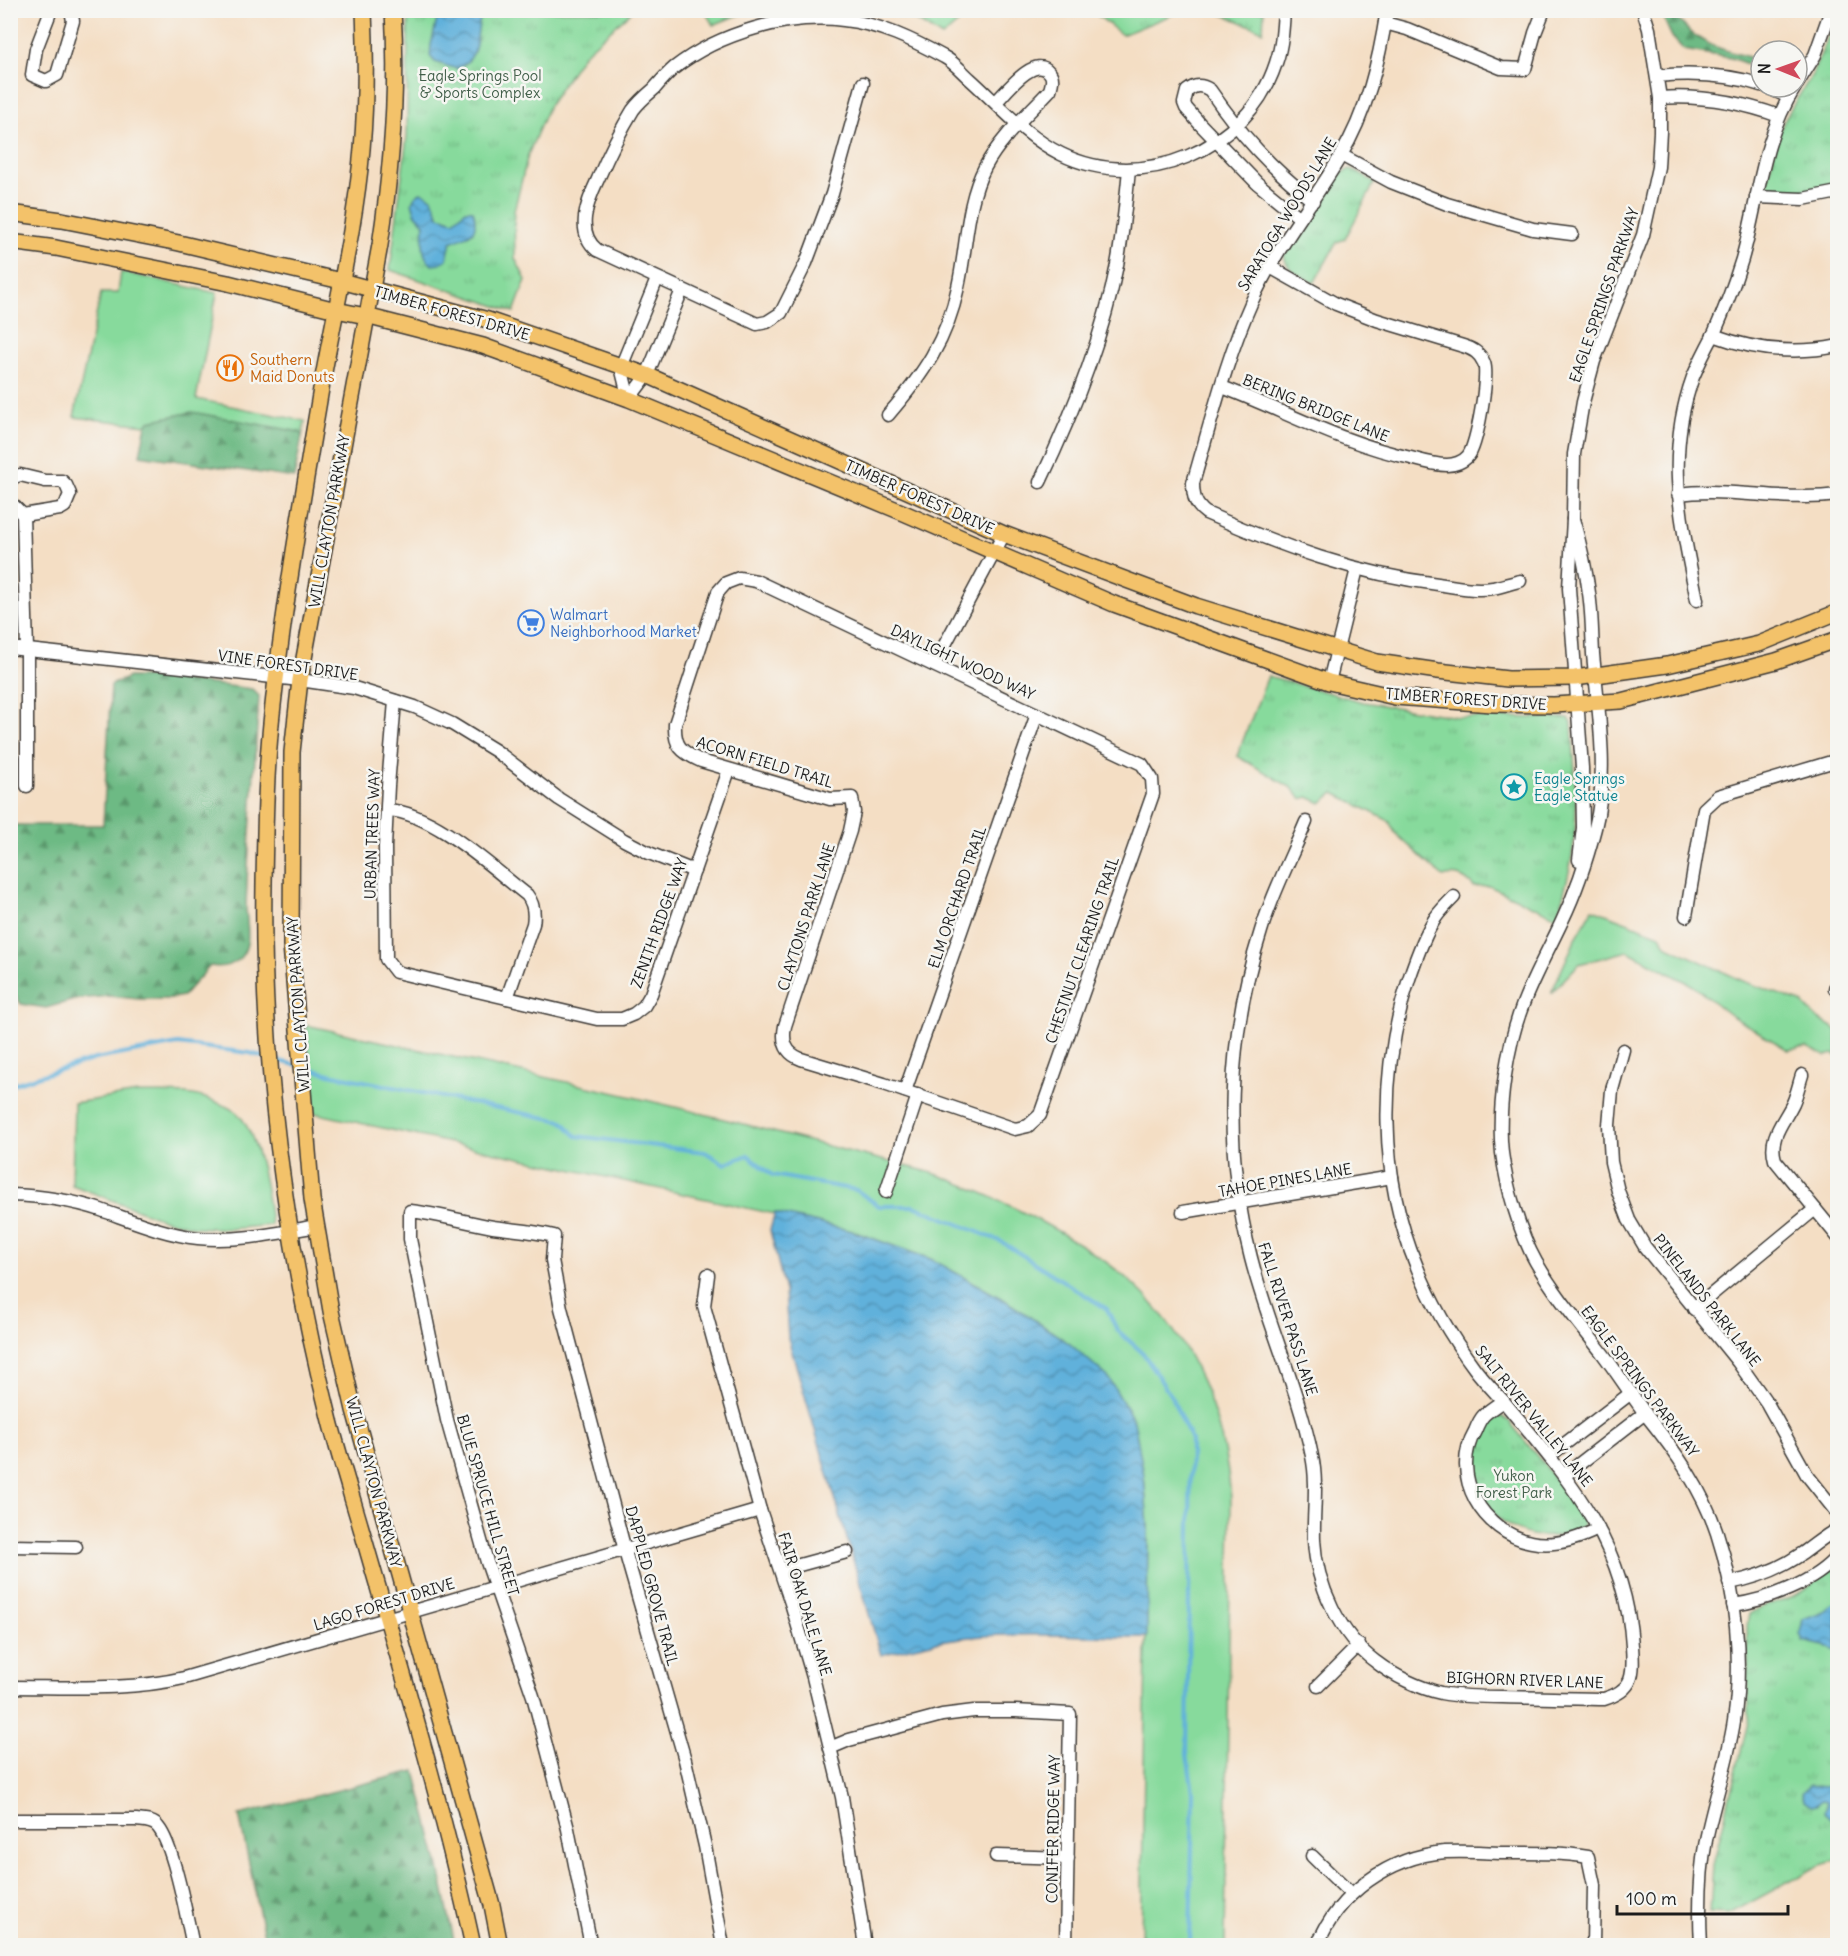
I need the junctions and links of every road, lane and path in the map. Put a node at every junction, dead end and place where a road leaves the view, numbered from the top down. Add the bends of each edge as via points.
1 (51, 10) edge
2 (71, 10) edge
3 (364, 10) edge
4 (393, 10) edge
5 (1284, 10) edge
6 (1544, 10) edge
7 (1643, 10) edge
8 (1831, 10) edge
9 (1386, 17) edge
10 (1809, 65) edge
11 (1657, 76) junction
12 (863, 82) dead end
13 (1749, 82) edge
14 (1660, 98) junction
15 (1788, 99) edge
16 (996, 102) junction
17 (1779, 116) junction
18 (1019, 124) junction
19 (1236, 127) junction
20 (1217, 141) junction
21 (1341, 155) junction
22 (1129, 169) junction
23 (1838, 192) edge
24 (1756, 197) junction
25 (1313, 201) junction
26 (10, 213) edge
27 (1300, 218) junction
28 (1572, 234) dead end
29 (10, 242) edge
30 (1270, 267) junction
31 (657, 279) junction
32 (341, 281) junction
33 (372, 290) junction
34 (682, 290) junction
35 (336, 310) junction
36 (366, 316) junction
37 (1713, 335) junction
38 (1838, 346) edge
39 (621, 367) junction
40 (646, 375) junction
41 (1222, 387) junction
42 (629, 399) junction
43 (888, 415) dead end
44 (10, 481) edge
45 (1040, 482) dead end
46 (1678, 494) junction
47 (1838, 495) edge
48 (10, 502) edge
49 (23, 515) junction
50 (1574, 519) junction
51 (1004, 534) junction
52 (994, 552) junction
53 (1357, 568) junction
54 (1520, 580) dead end
55 (1697, 600) dead end
56 (1838, 612) edge
57 (1838, 639) edge
58 (10, 648) edge
59 (27, 650) junction
60 (1337, 651) junction
61 (934, 665) junction
62 (1596, 676) junction
63 (277, 677) junction
64 (1575, 678) junction
65 (300, 680) junction
66 (1329, 682) junction
67 (395, 700) junction
68 (1598, 703) junction
69 (1577, 704) junction
70 (1037, 714) junction
71 (675, 740) joint
72 (1838, 760) edge
73 (729, 770) junction
74 (27, 786) dead end
75 (1153, 794) joint
76 (852, 798) joint
77 (387, 810) junction
78 (1306, 822) dead end
79 (694, 871) junction
80 (1576, 888) junction
81 (1454, 897) dead end
82 (1686, 916) dead end
83 (265, 938) junction
84 (291, 938) junction
85 (390, 967) joint
86 (507, 998) junction
87 (1623, 1050) dead end
88 (1802, 1075) dead end
89 (905, 1091) junction
90 (918, 1095) junction
91 (1392, 1177) junction
92 (886, 1192) dead end
93 (10, 1195) edge
94 (1239, 1203) junction
95 (1815, 1209) junction
96 (1183, 1212) dead end
97 (317, 1226) junction
98 (291, 1230) junction
99 (554, 1236) joint
100 (1838, 1237) edge
101 (708, 1275) dead end
102 (1694, 1309) junction
103 (1631, 1393) junction
104 (1503, 1401) junction
105 (1645, 1413) junction
106 (360, 1433) junction
107 (336, 1442) junction
108 (1549, 1456) junction
109 (1565, 1474) junction
110 (760, 1510) junction
111 (1838, 1514) edge
112 (1598, 1529) junction
113 (1838, 1529) edge
114 (10, 1546) edge
115 (76, 1547) dead end
116 (625, 1548) junction
117 (847, 1552) dead end
118 (1838, 1555) edge
119 (781, 1570) junction
120 (1729, 1583) junction
121 (495, 1586) junction
122 (1733, 1605) junction
123 (410, 1613) junction
124 (387, 1619) junction
125 (1359, 1645) junction
126 (1318, 1686) dead end
127 (1418, 1686) joint
128 (1628, 1686) joint
129 (10, 1687) edge
130 (830, 1748) junction
131 (466, 1811) junction
132 (10, 1820) edge
133 (444, 1820) junction
134 (996, 1856) dead end
135 (1312, 1856) dead end
136 (1068, 1858) junction
137 (1351, 1894) junction
138 (193, 1946) edge
139 (473, 1946) edge
140 (500, 1946) edge
141 (591, 1946) edge
142 (723, 1946) edge
143 (865, 1946) edge
144 (1066, 1946) edge
145 (1317, 1946) edge
146 (1593, 1946) edge
147 (1701, 1946) edge

1 - 2 street via 36,49 32,75 46,81 57,75 72,21
3 - 32 main road, WILL CLAYTON PARKWAY via 362,147
4 - 33 main road, WILL CLAYTON PARKWAY via 392,147
5 - 19 street via 1276,64 1264,90
6 - 9 street via 1525,69 1500,68
7 - 11 street, EAGLE SPRINGS PARKWAY
8 - 10 street
9 - 21 street, SARATOGA WOODS LANE via 1368,96
11 - 13 street via 1703,75
11 - 14 street, EAGLE SPRINGS PARKWAY
12 - 34 street via 832,194 806,263 781,314 757,324
14 - 17 street via 1733,101
14 - 50 street, EAGLE SPRINGS PARKWAY via 1658,167 1649,213 1582,402 1574,454
15 - 17 street
16 - 18 street
16 - 18 street via 1027,71 1047,69 1052,74 1050,90
16 - 31 street via 947,58 888,30 846,20 764,25 707,46 674,68 634,109 597,181 583,227 588,243 597,250
17 - 24 street via 1768,142
18 - 22 street via 1060,154 1085,163
18 - 43 street via 984,168 971,209 958,288 940,343 915,384
19 - 20 street
19 - 20 street via 1210,90 1192,87 1185,96 1186,108
19 - 25 street via 1272,167
20 - 22 street via 1182,160
20 - 27 street via 1257,183
21 - 25 street, SARATOGA WOODS LANE
21 - 28 street via 1391,182 1447,204 1533,229
22 - 45 street via 1117,265 1106,311 1065,432
23 - 24 street via 1803,199
24 - 37 street via 1742,260
25 - 27 street, SARATOGA WOODS LANE
26 - 32 main road, TIMBER FOREST DRIVE via 179,243
27 - 30 street, SARATOGA WOODS LANE
29 - 35 main road, TIMBER FOREST DRIVE via 160,269
30 - 41 street, SARATOGA WOODS LANE via 1241,327
30 - 41 street, BERING BRIDGE LANE via 1325,298 1377,320 1472,349 1480,356 1486,378 1474,446 1459,463 1448,465 1386,453
31 - 34 street
31 - 39 street
32 - 33 main road, TIMBER FOREST DRIVE
32 - 35 main road, WILL CLAYTON PARKWAY
33 - 36 main road, WILL CLAYTON PARKWAY
33 - 39 main road, TIMBER FOREST DRIVE via 488,320
34 - 40 street
35 - 36 main road, TIMBER FOREST DRIVE
35 - 63 main road, WILL CLAYTON PARKWAY via 296,534
36 - 42 main road, TIMBER FOREST DRIVE via 483,346
36 - 65 main road, WILL CLAYTON PARKWAY
37 - 38 street via 1734,343 1787,352
37 - 46 street via 1683,410 1678,442
39 - 40 main road, TIMBER FOREST DRIVE
39 - 42 street
40 - 42 street
40 - 51 main road, TIMBER FOREST DRIVE
41 - 53 street, SARATOGA WOODS LANE via 1193,483 1195,501 1206,513 1256,535
42 - 52 main road, TIMBER FOREST DRIVE
44 - 49 street via 20,475 62,481 70,494 60,509
46 - 47 street via 1700,491 1770,497
46 - 55 street
48 - 49 street
49 - 59 street
50 - 62 street, EAGLE SPRINGS PARKWAY via 1590,597
50 - 64 street, EAGLE SPRINGS PARKWAY via 1569,588
51 - 52 street
51 - 60 main road, TIMBER FOREST DRIVE via 1197,606
52 - 61 street
52 - 66 main road, TIMBER FOREST DRIVE via 1114,604
53 - 54 street via 1394,578 1475,589
53 - 60 street
56 - 62 main road, TIMBER FOREST DRIVE via 1759,644
57 - 68 main road, TIMBER FOREST DRIVE via 1776,661 1621,701
58 - 59 street, VINE FOREST DRIVE
59 - 63 street, VINE FOREST DRIVE
59 - 74 street
60 - 64 main road, TIMBER FOREST DRIVE via 1377,662 1508,679
60 - 66 street
61 - 70 street, DAYLIGHT WOOD WAY
61 - 71 street, DAYLIGHT WOOD WAY via 756,581 739,578 726,583 718,592 675,723
62 - 64 main road, TIMBER FOREST DRIVE
62 - 68 street, EAGLE SPRINGS PARKWAY
63 - 65 street, VINE FOREST DRIVE
63 - 83 main road, WILL CLAYTON PARKWAY via 267,790
64 - 69 street, EAGLE SPRINGS PARKWAY
65 - 67 street, VINE FOREST DRIVE via 354,688
65 - 84 main road, WILL CLAYTON PARKWAY via 292,752
66 - 69 main road, TIMBER FOREST DRIVE via 1395,698
67 - 77 street, URBAN TREES WAY
67 - 79 street, VINE FOREST DRIVE via 452,724 487,745 559,799 624,840
68 - 69 main road, TIMBER FOREST DRIVE
68 - 80 street, EAGLE SPRINGS PARKWAY via 1601,797
69 - 80 street, EAGLE SPRINGS PARKWAY via 1583,828
70 - 75 street, DAYLIGHT WOOD WAY via 1142,764 1152,778
70 - 89 street, ELM ORCHARD TRAIL
71 - 73 street, ACORN FIELD TRAIL via 685,753
72 - 82 street via 1718,796 1704,809
73 - 76 street, ACORN FIELD TRAIL via 830,799
73 - 79 street, ZENITH RIDGE WAY
75 - 90 street, CHESTNUT CLEARING TRAIL via 1040,1115 1028,1126 1015,1129
76 - 89 street, CLAYTONS PARK LANE via 852,825 785,1026 785,1045 801,1059
77 - 85 street, URBAN TREES WAY via 384,950
77 - 86 street via 420,818 459,842 532,901 533,924
78 - 94 street, FALL RIVER PASS LANE via 1261,929 1243,994 1232,1100
79 - 86 street, ZENITH RIDGE WAY via 657,981 644,1006 633,1014 622,1019 597,1019
80 - 103 street, EAGLE SPRINGS PARKWAY via 1524,1001 1514,1032 1503,1090 1502,1150 1508,1185 1533,1258 1574,1320
81 - 91 street, SALT RIVER VALLEY LANE via 1436,917 1414,964 1394,1034 1387,1109
83 - 84 main road
83 - 98 main road, WILL CLAYTON PARKWAY via 272,1079
84 - 97 main road, WILL CLAYTON PARKWAY
85 - 86 street, ZENITH RIDGE WAY via 396,972
87 - 102 street, PINELANDS PARK LANE via 1612,1090 1609,1125 1611,1162 1618,1191 1645,1247
88 - 95 street via 1772,1151
89 - 90 street
90 - 92 street
91 - 94 street, TAHOE PINES LANE
91 - 104 street, SALT RIVER VALLEY LANE via 1416,1267 1441,1317 1475,1370
93 - 98 street via 71,1202 147,1227 198,1238 235,1239
94 - 96 street, TAHOE PINES LANE
94 - 125 street, FALL RIVER PASS LANE via 1259,1289 1304,1419 1313,1461 1314,1541 1321,1585
95 - 100 street
95 - 102 street
97 - 98 street
97 - 106 main road, WILL CLAYTON PARKWAY via 331,1311
98 - 107 main road, WILL CLAYTON PARKWAY
99 - 116 street, DAPPLED GROVE TRAIL via 552,1260 561,1308
99 - 121 street, BLUE SPRUCE HILL STREET via 410,1211 410,1239 447,1420
101 - 110 street, FAIR OAK DALE LANE via 704,1306
102 - 111 street, PINELANDS PARK LANE via 1767,1403 1807,1475
103 - 105 street, EAGLE SPRINGS PARKWAY
103 - 108 street
104 - 108 street, SALT RIVER VALLEY LANE
104 - 112 street via 1483,1416 1468,1449 1469,1483 1479,1507 1498,1527 1532,1542 1561,1542
105 - 109 street
105 - 120 street, EAGLE SPRINGS PARKWAY via 1668,1441 1706,1504
106 - 107 main road
106 - 123 main road, WILL CLAYTON PARKWAY
107 - 124 main road, WILL CLAYTON PARKWAY
108 - 109 street, SALT RIVER VALLEY LANE
109 - 112 street, SALT RIVER VALLEY LANE
110 - 116 street, LAGO FOREST DRIVE
110 - 119 street, FAIR OAK DALE LANE
112 - 128 street, SALT RIVER VALLEY LANE via 1614,1559 1629,1614 1633,1665
113 - 120 street via 1783,1565 1752,1579
114 - 115 street
116 - 121 street, LAGO FOREST DRIVE
116 - 142 street, DAPPLED GROVE TRAIL via 696,1803
117 - 119 street
118 - 122 street via 1793,1586
119 - 130 street, FAIR OAK DALE LANE
120 - 122 street, EAGLE SPRINGS PARKWAY
121 - 123 street, LAGO FOREST DRIVE
121 - 141 street, BLUE SPRUCE HILL STREET via 533,1696 563,1806
122 - 147 street, EAGLE SPRINGS PARKWAY via 1737,1665 1734,1720 1702,1866
123 - 124 street, LAGO FOREST DRIVE
123 - 131 main road, WILL CLAYTON PARKWAY
124 - 129 street, LAGO FOREST DRIVE via 158,1684
124 - 133 main road, WILL CLAYTON PARKWAY
125 - 126 street
125 - 127 street, FALL RIVER PASS LANE via 1374,1661
127 - 128 street, BIGHORN RIVER LANE via 1466,1696 1604,1699
130 - 136 street, CONIFER RIDGE WAY via 942,1715 974,1711 1070,1714
130 - 143 street, FAIR OAK DALE LANE via 844,1809
131 - 133 main road
131 - 140 main road, WILL CLAYTON PARKWAY
132 - 138 street via 136,1820 158,1826 171,1853
133 - 139 main road, WILL CLAYTON PARKWAY
134 - 136 street
135 - 137 street
136 - 144 street, CONIFER RIDGE WAY
137 - 145 street
137 - 146 street via 1369,1879 1419,1856 1446,1852 1562,1853 1588,1857 1594,1886

